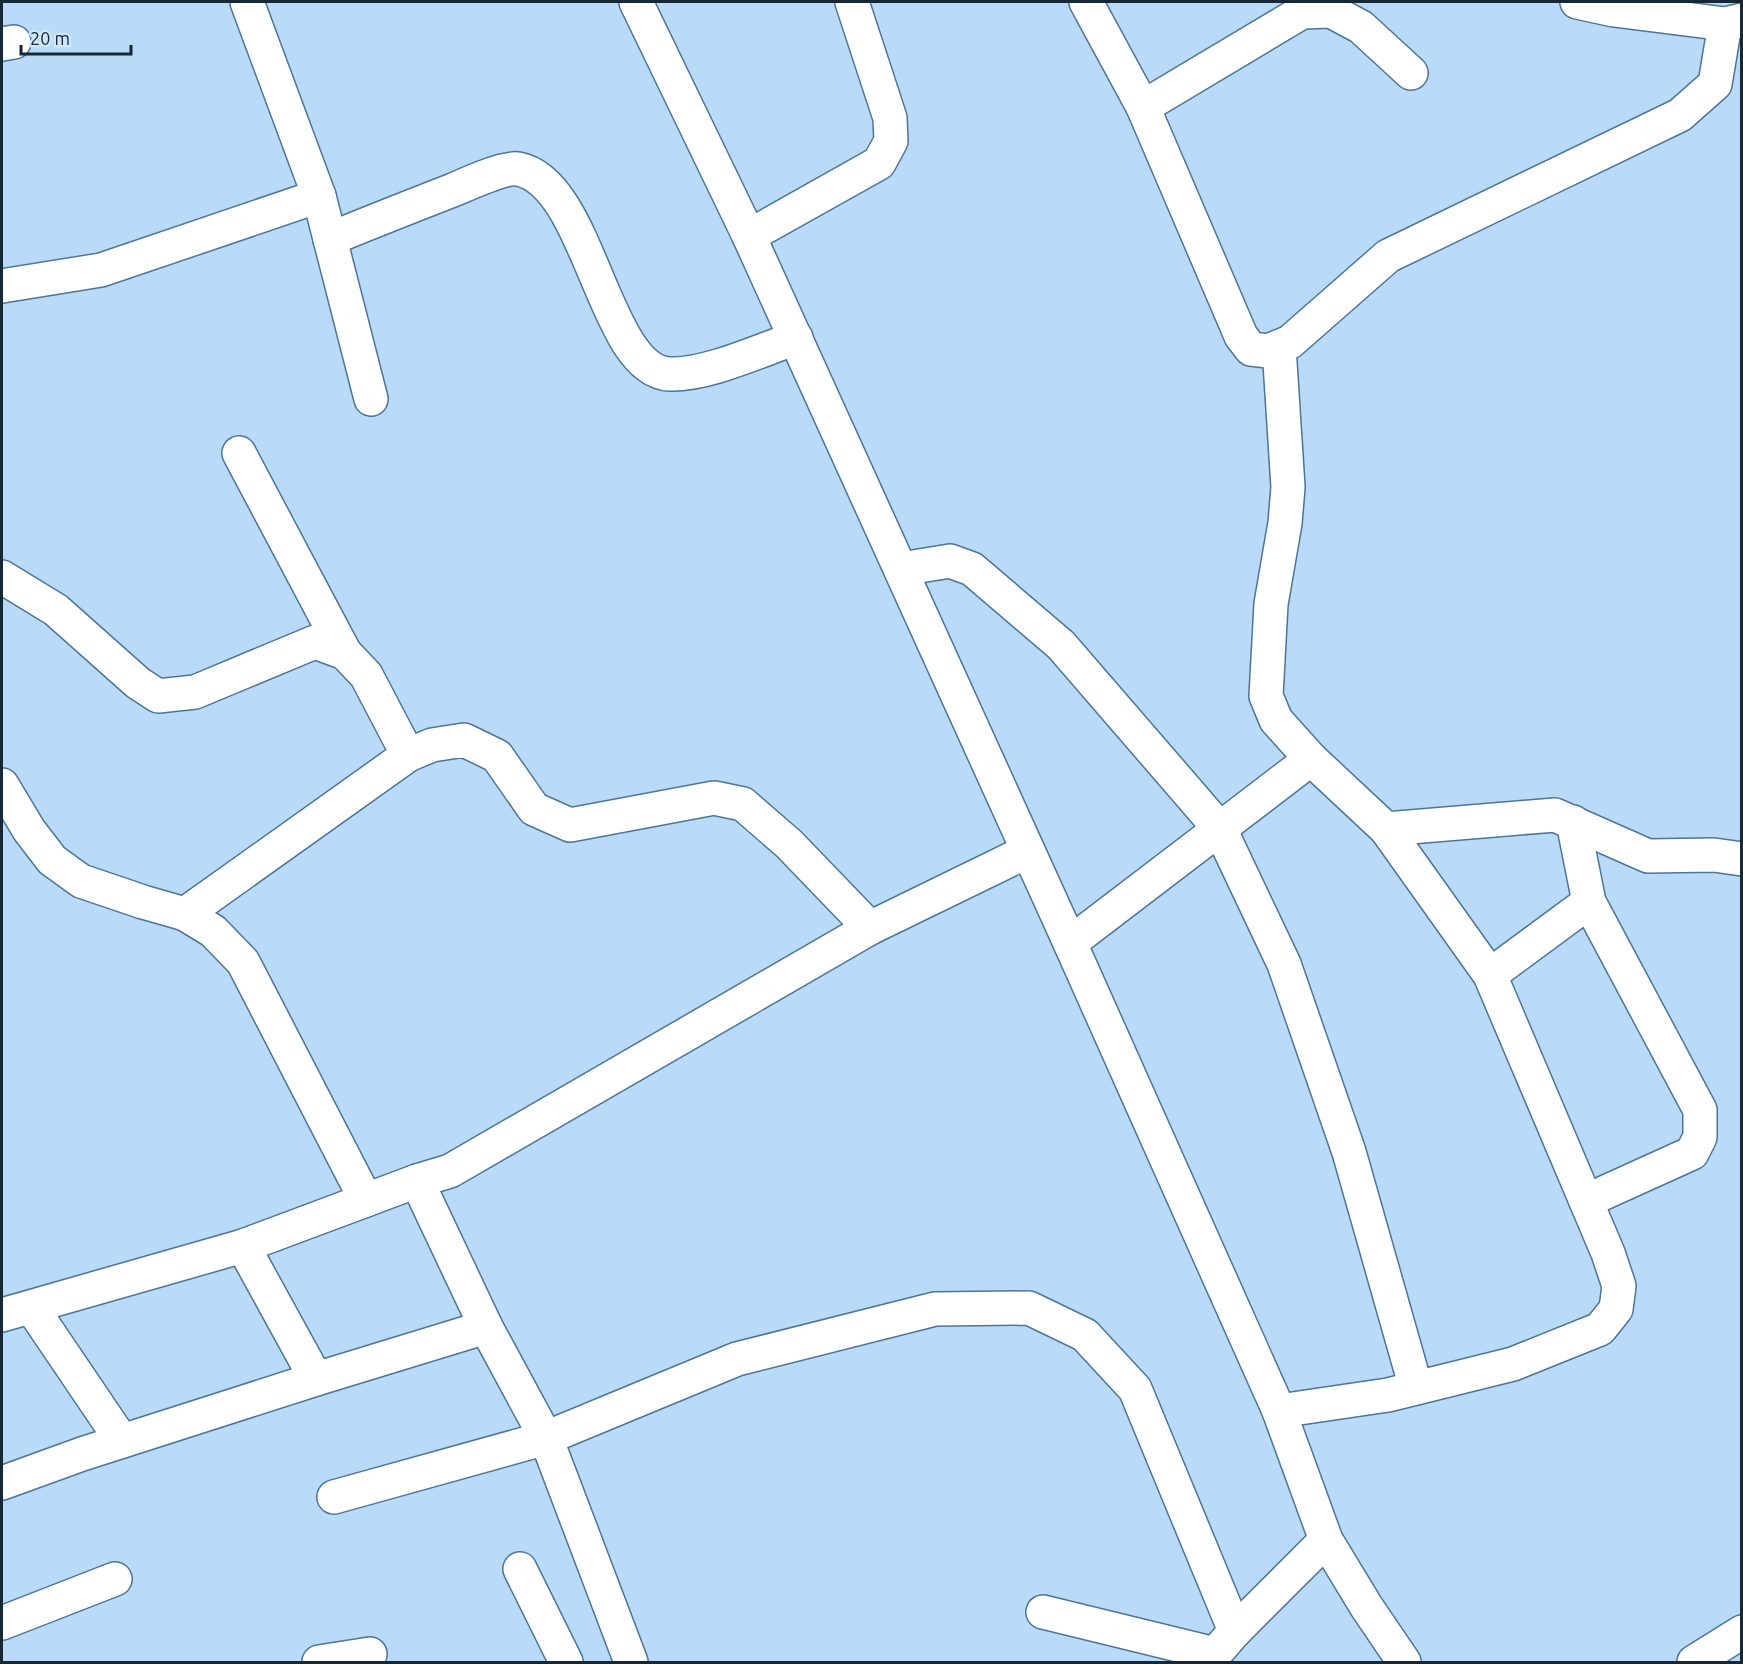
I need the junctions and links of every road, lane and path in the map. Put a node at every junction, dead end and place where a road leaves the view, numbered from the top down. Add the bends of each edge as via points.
1 (247, 2) edge
2 (636, 2) edge
3 (852, 2) edge
4 (1086, 2) edge
5 (1577, 2) edge
6 (1683, 10) edge
7 (1733, 22) edge
8 (1411, 73) dead end
9 (1143, 107) junction
10 (319, 196) junction
11 (749, 236) junction
12 (330, 239) junction
13 (2, 286) edge
14 (796, 338) junction
15 (1279, 347) junction
16 (371, 399) dead end
17 (240, 453) dead end
18 (901, 569) junction
19 (2, 577) edge
20 (345, 653) junction
21 (408, 755) junction
22 (1311, 759) junction
23 (2, 785) edge
24 (1573, 822) junction
25 (1386, 828) junction
26 (1220, 829) junction
27 (1028, 851) junction
28 (1742, 859) edge
29 (1589, 902) junction
30 (185, 914) junction
31 (870, 928) junction
32 (1070, 943) junction
33 (1490, 975) junction
34 (417, 1181) junction
35 (366, 1200) junction
36 (1586, 1201) junction
37 (243, 1246) junction
38 (17, 1311) edge
39 (486, 1327) junction
40 (316, 1379) junction
41 (1416, 1388) junction
42 (1279, 1411) junction
43 (546, 1438) junction
44 (122, 1441) junction
45 (2, 1483) edge
46 (334, 1497) dead end
47 (1326, 1540) junction
48 (520, 1569) dead end
49 (115, 1580) dead end
50 (1043, 1612) dead end
51 (2, 1623) edge
52 (1742, 1632) edge
53 (1219, 1649) edge
54 (370, 1654) dead end
55 (319, 1662) edge
56 (566, 1662) edge
57 (631, 1662) edge
58 (1404, 1662) edge
59 (1694, 1662) edge

1 - 10 street
2 - 11 street
3 - 11 street via 890,118 891,141 879,163
4 - 9 street
5 - 6 street via 1614,10
6 - 7 street
7 - 15 street via 1715,84 1680,115 1388,256 1290,342
8 - 9 street via 1361,27 1331,11 1302,12
9 - 15 street via 1241,336 1251,349 1268,351
10 - 12 street
10 - 13 street via 101,270
11 - 14 street
12 - 14 street via 488,176 517,169 543,180 563,205 625,340 649,366 667,374 697,372
12 - 16 street
14 - 18 street
15 - 22 street via 1288,487 1271,604 1266,696 1276,720
17 - 20 street
18 - 26 street via 950,561 972,569 1061,645
18 - 27 street
19 - 20 street via 56,610 158,696 195,692 315,642
20 - 21 street via 366,675
21 - 30 street
21 - 31 street via 432,745 464,740 497,756 534,809 570,825 714,798 743,804 789,844
22 - 25 street
22 - 26 street
23 - 30 street via 52,860 81,881
24 - 25 street via 1555,815
24 - 28 street via 1648,856 1714,855
24 - 29 street
25 - 33 street
26 - 32 street
26 - 41 street via 1284,964 1349,1152
27 - 31 street
27 - 32 street
29 - 33 street
29 - 36 street via 1700,1110 1700,1137 1692,1153
30 - 35 street via 213,932 243,962
31 - 34 street via 450,1172
32 - 42 street
33 - 36 street
34 - 35 street
34 - 39 street
35 - 37 street
36 - 41 street via 1619,1286 1617,1309 1600,1329 1513,1364
37 - 38 street
37 - 40 street
38 - 44 street
39 - 40 street
39 - 43 street
40 - 44 street
41 - 42 street
42 - 47 street
43 - 46 street
43 - 53 street via 737,1359 935,1310 1029,1308 1085,1335 1135,1389
43 - 57 street
44 - 45 street
47 - 53 street
47 - 58 street
48 - 56 street
49 - 51 street
50 - 53 street
52 - 59 street
54 - 55 street

